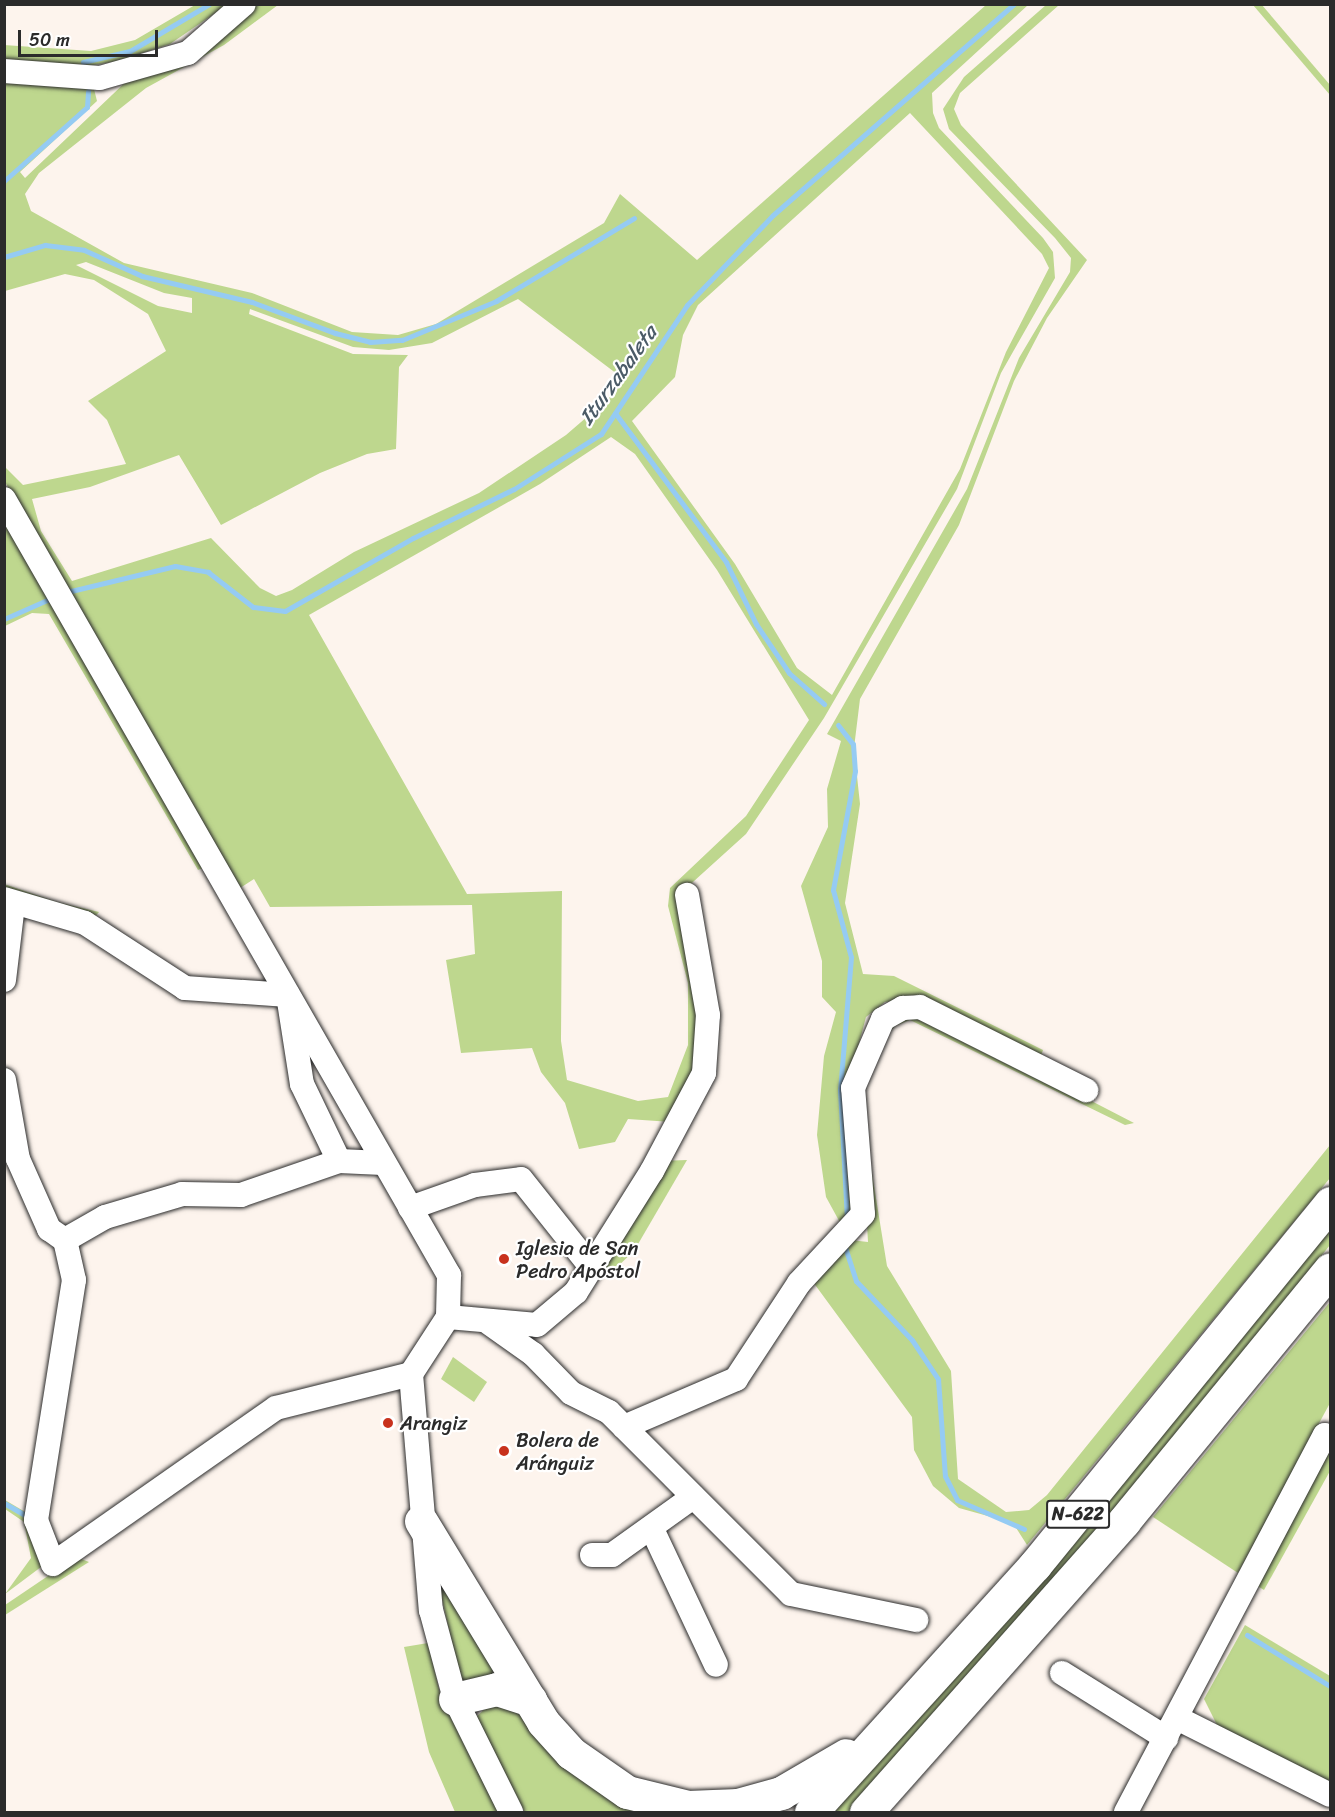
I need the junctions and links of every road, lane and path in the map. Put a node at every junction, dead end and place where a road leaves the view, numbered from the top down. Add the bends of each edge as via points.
1 (244, 4) edge
2 (4, 71) edge
3 (4, 499) edge
4 (687, 895) dead end
5 (9, 902) edge
6 (4, 980) edge
7 (288, 995) junction
8 (4, 1080) edge
9 (1086, 1090) dead end
10 (339, 1161) junction
11 (383, 1163) junction
12 (1330, 1203) edge
13 (410, 1208) junction
14 (65, 1240) junction
15 (591, 1267) junction
16 (1330, 1269) edge
17 (448, 1317) junction
18 (489, 1323) junction
19 (411, 1374) junction
20 (624, 1427) junction
21 (1330, 1438) edge
22 (693, 1497) junction
23 (421, 1521) junction
24 (652, 1529) junction
25 (592, 1555) dead end
26 (916, 1620) dead end
27 (716, 1665) dead end
28 (1062, 1673) dead end
29 (455, 1699) junction
30 (530, 1700) junction
31 (898, 1717) junction
32 (1171, 1728) junction
33 (1330, 1795) edge
34 (511, 1812) edge
35 (811, 1812) edge
36 (866, 1812) edge
37 (1126, 1812) edge

1 - 2 street via 188,53 100,78
3 - 7 street
4 - 15 street via 708,1015 704,1073
5 - 6 street
5 - 7 street via 85,923 185,988
7 - 10 street via 302,1084
7 - 11 street
8 - 14 street via 18,1159 49,1229
9 - 20 street via 920,1007 903,1008 883,1019 853,1088 862,1214 799,1283 736,1379
10 - 11 street
10 - 14 street via 241,1195 182,1194 105,1216
11 - 13 street
12 - 31 highway, N-622 via 1042,1556
13 - 15 street via 475,1185 521,1179
13 - 17 street via 449,1275
14 - 19 street via 74,1280 36,1520 53,1564 276,1408
15 - 18 street via 576,1292 537,1324
16 - 36 highway, N-622 via 1124,1521
17 - 18 street
17 - 19 street
18 - 20 street via 533,1354 571,1393 609,1412
19 - 23 street
20 - 22 street
21 - 32 street via 1325,1436
22 - 24 street
22 - 26 street via 791,1594
23 - 29 street via 431,1611
23 - 30 highway
24 - 25 street via 612,1555
24 - 27 street
28 - 32 street
29 - 30 highway via 497,1689
29 - 34 street
30 - 31 highway via 564,1745 594,1771 627,1792 688,1807 738,1805 782,1793 814,1778
31 - 35 highway, N-622
32 - 33 street
32 - 37 street

